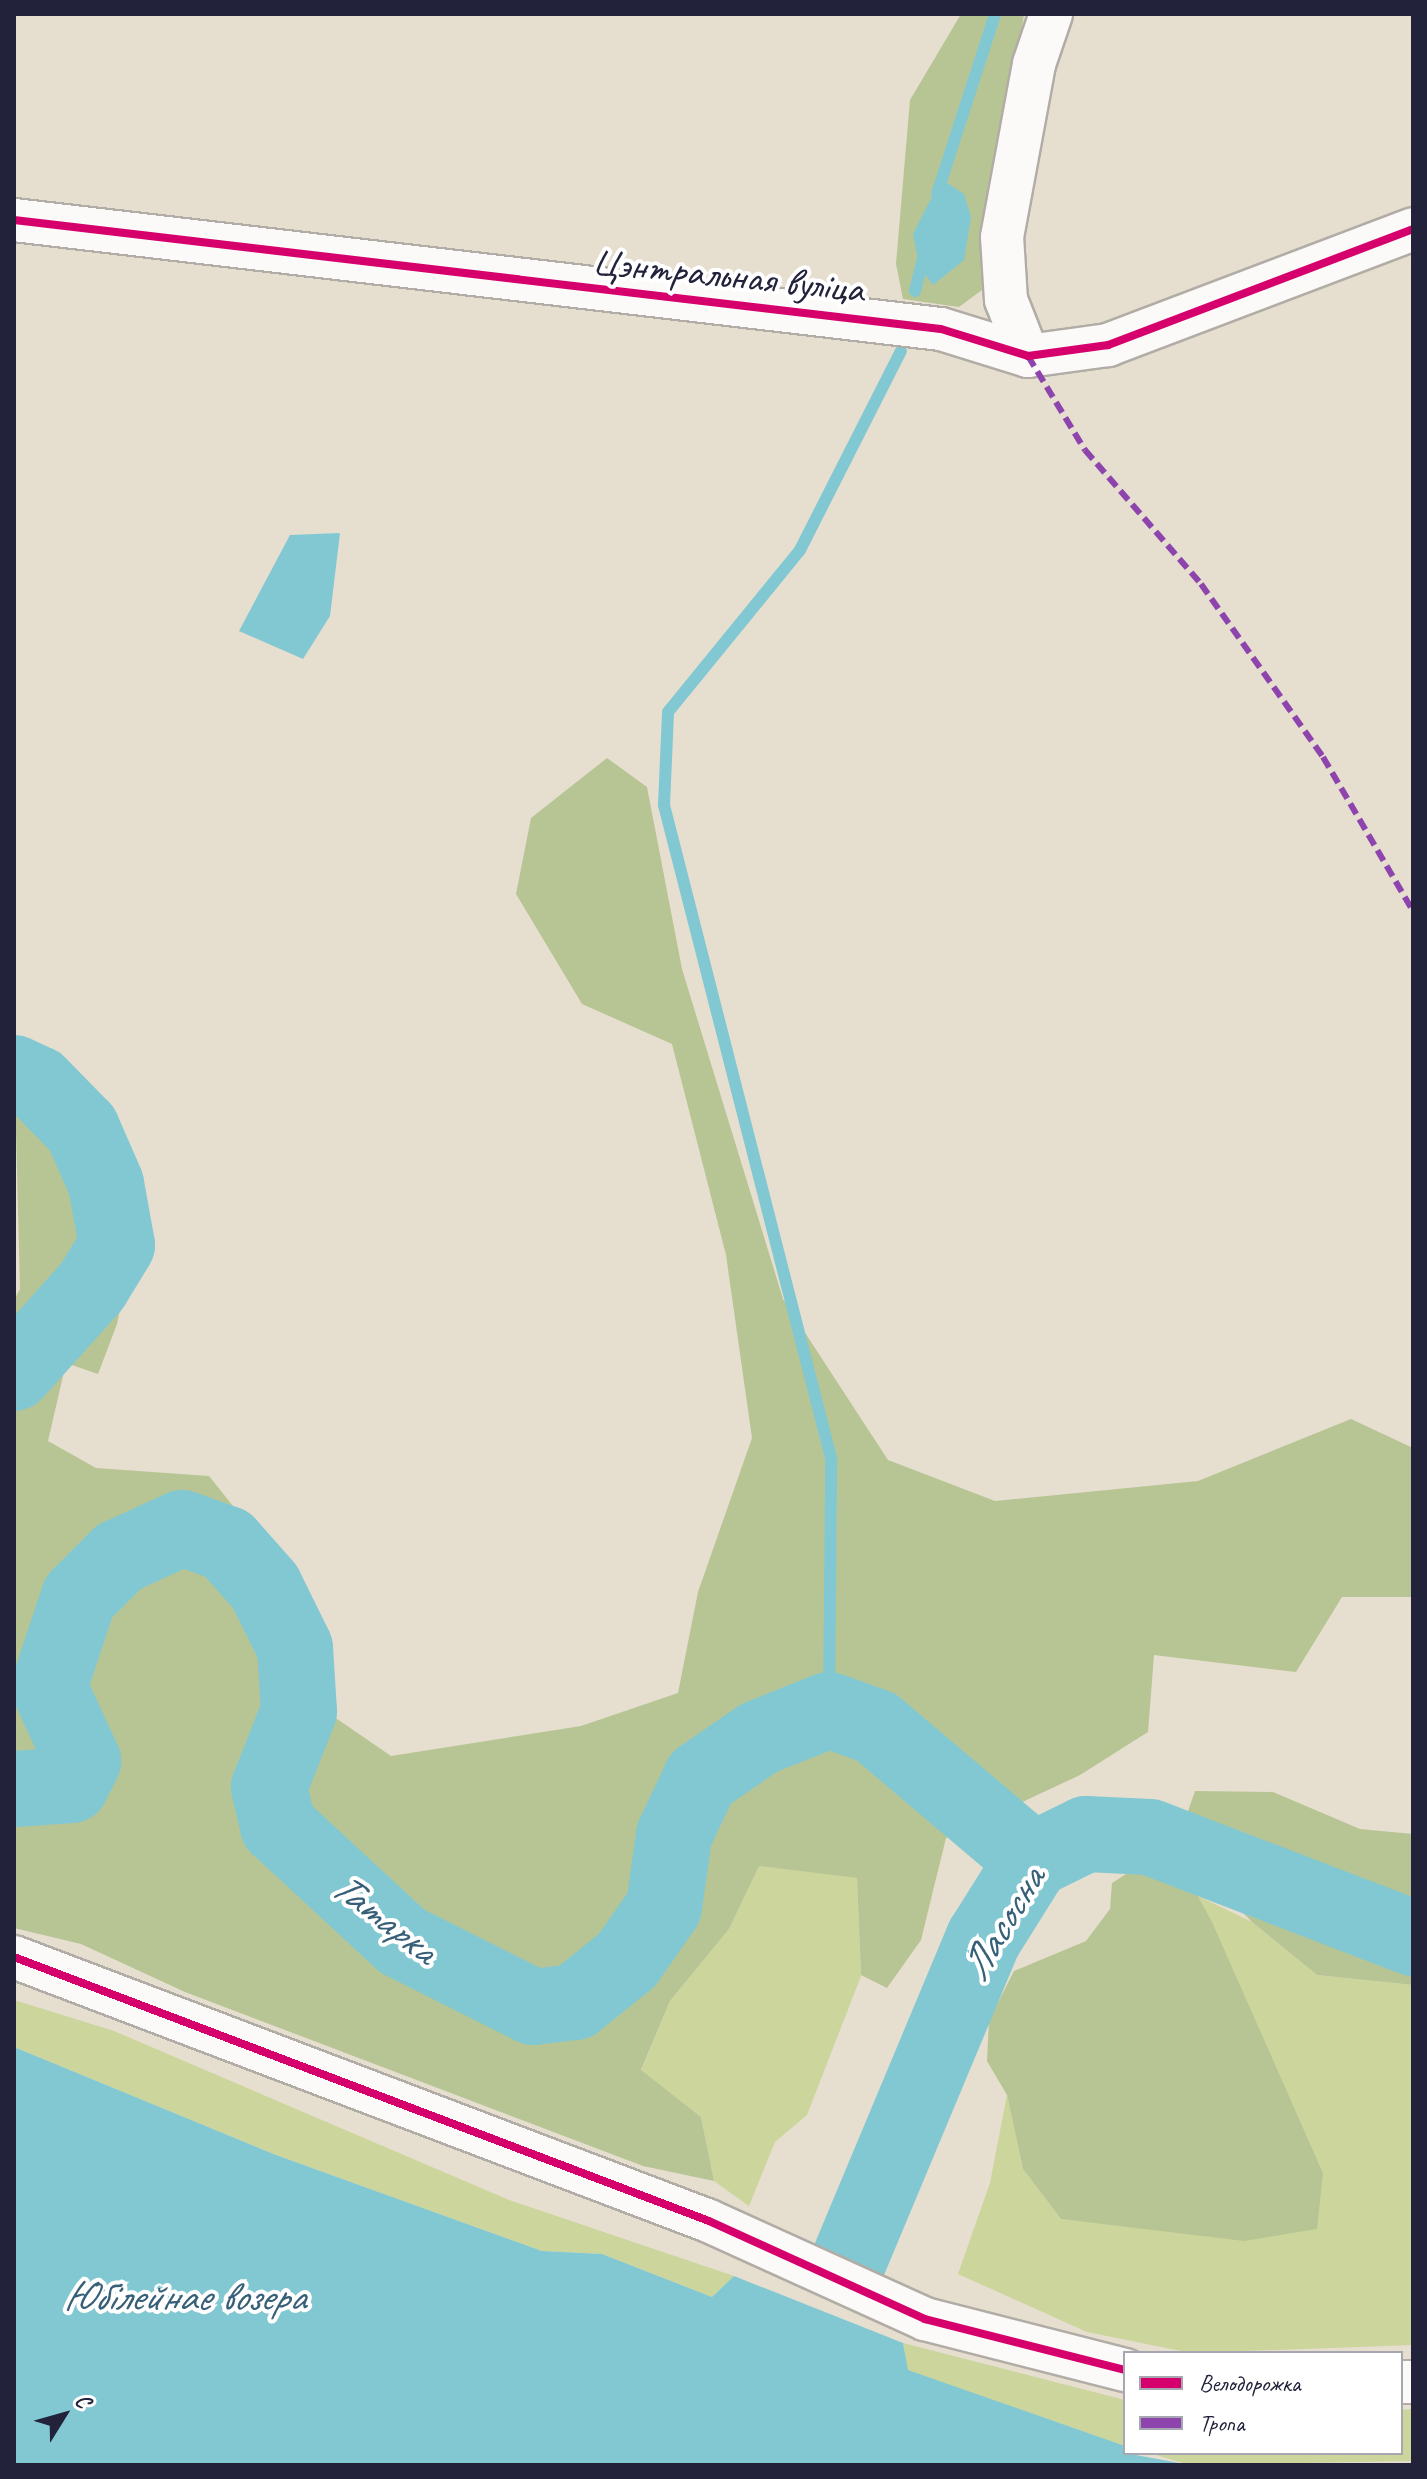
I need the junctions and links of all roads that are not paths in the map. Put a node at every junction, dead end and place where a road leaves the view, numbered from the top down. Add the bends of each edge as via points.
1 (1051, 14) edge
2 (14, 220) edge
3 (1413, 229) edge
4 (1028, 356) junction
5 (14, 1957) edge
6 (1123, 2369) edge

1 - 4 street via 1034,64 1002,237 1006,300
2 - 4 street, Цэнтральная вуліца via 941,329
3 - 4 street, Цэнтральная вуліца via 1108,345
5 - 6 street via 709,2221 925,2319

